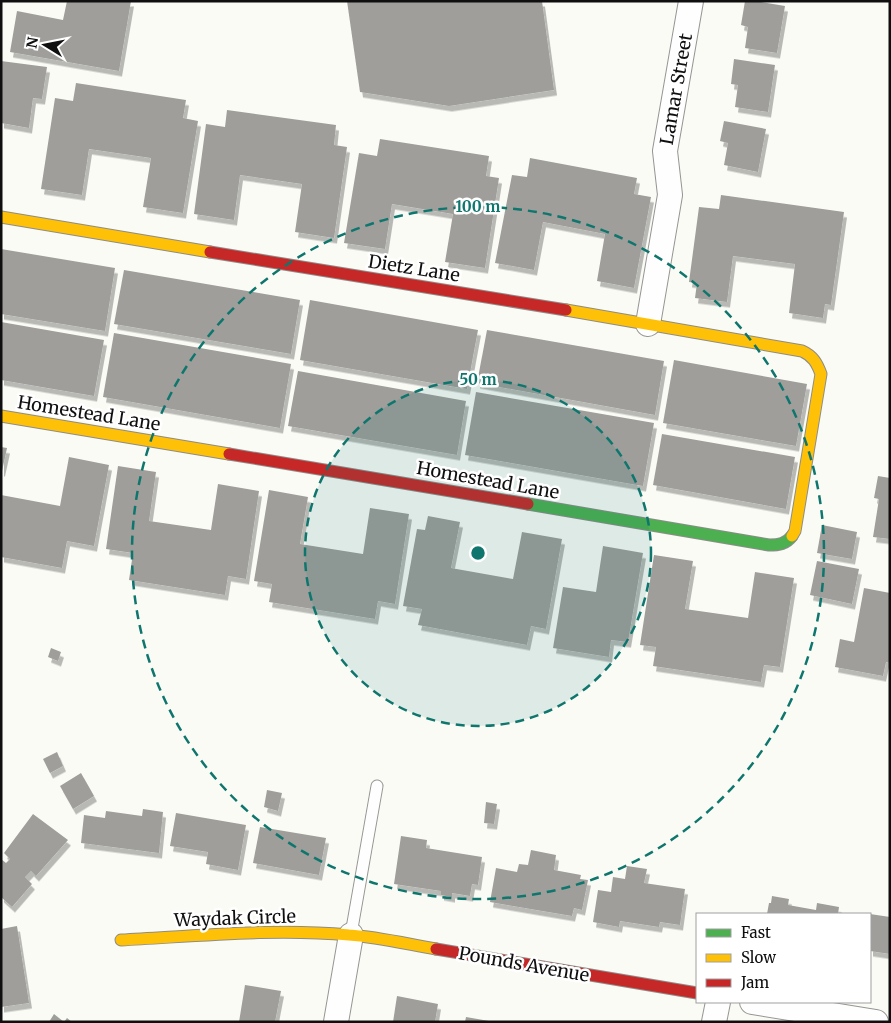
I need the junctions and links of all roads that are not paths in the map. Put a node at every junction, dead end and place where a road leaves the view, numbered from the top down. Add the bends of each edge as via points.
1 (691, 1) edge
2 (1, 217) edge
3 (648, 324) junction
4 (818, 363) joint
5 (1, 416) edge
6 (377, 786) dead end
7 (350, 935) junction
8 (121, 940) dead end
9 (696, 993) edge
10 (718, 1003) edge
11 (758, 1003) edge
12 (336, 1022) edge
13 (714, 1022) edge
14 (876, 1022) edge

1 - 3 street, Lamar Street via 665,151 670,195
2 - 3 street, Dietz Lane
3 - 4 street, Dietz Lane via 802,351
4 - 5 street, Homestead Lane via 820,387 795,531 790,540 780,546
6 - 7 lane
7 - 8 street, Waydak Circle via 279,932
7 - 9 street, Pounds Avenue
7 - 12 street
10 - 13 street
11 - 14 street

